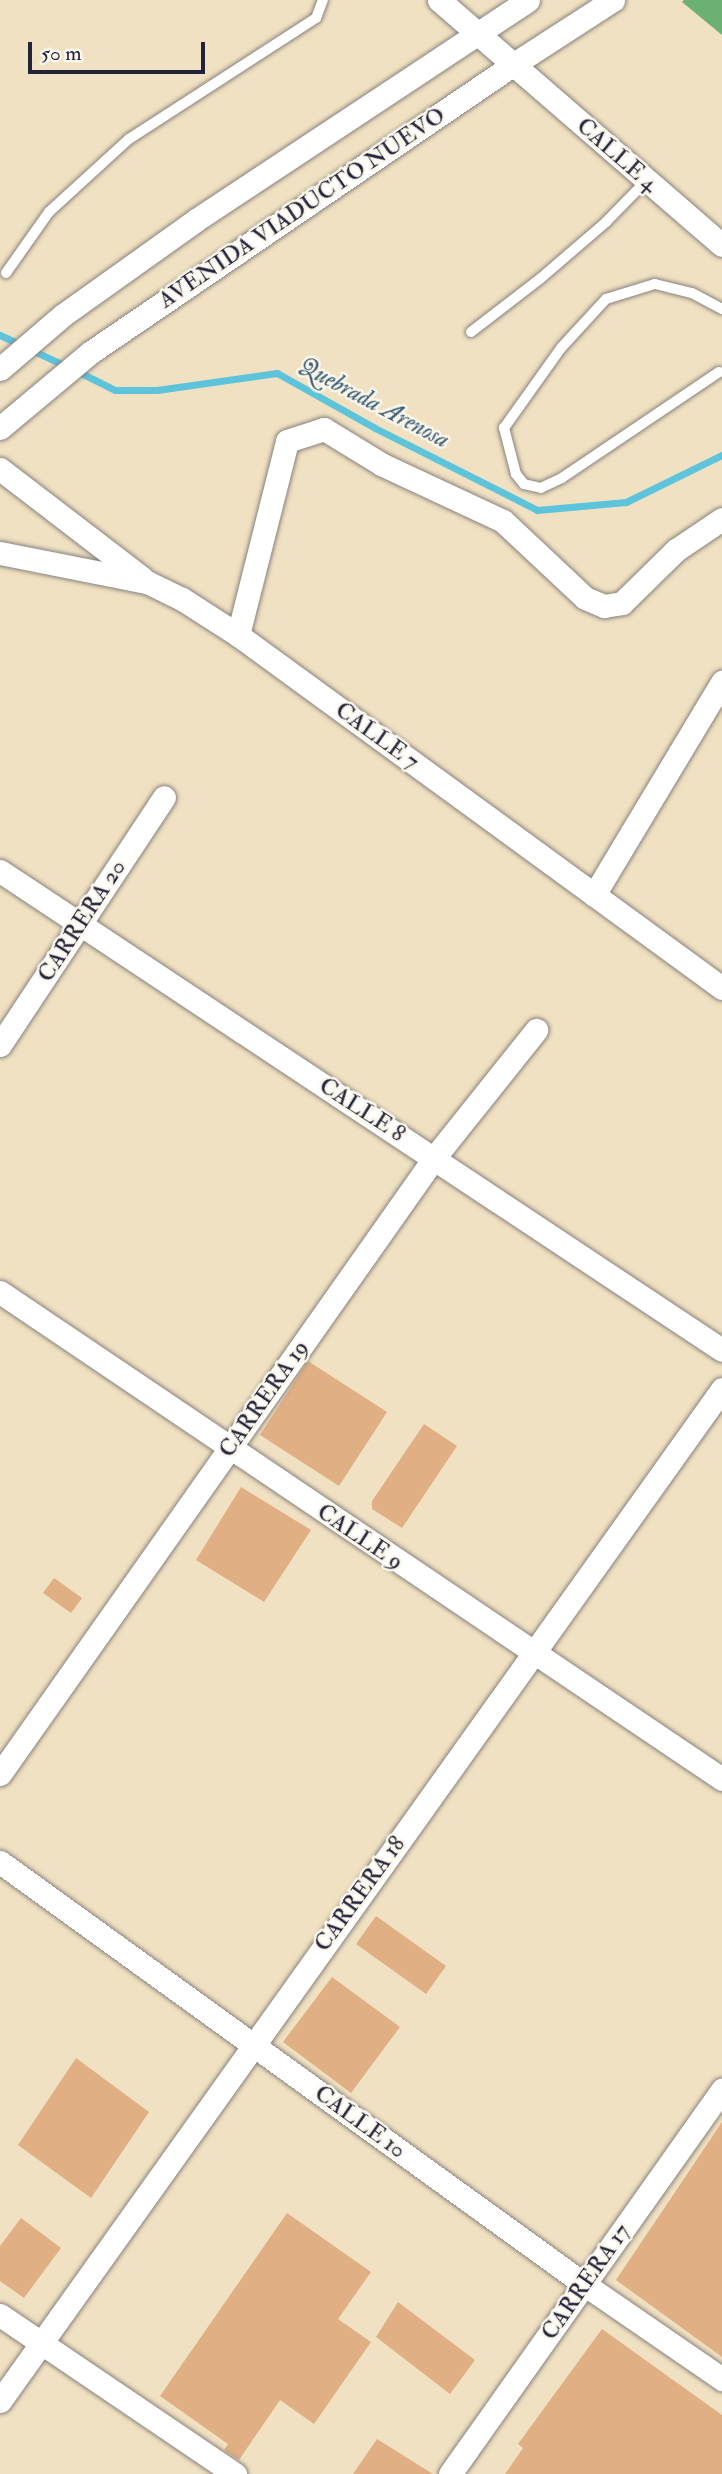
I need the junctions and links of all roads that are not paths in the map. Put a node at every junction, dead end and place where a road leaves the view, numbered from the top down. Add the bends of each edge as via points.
1 (323, 0) edge
2 (439, 0) edge
3 (528, 0) edge
4 (604, 6) edge
5 (477, 34) junction
6 (514, 64) junction
7 (646, 181) junction
8 (722, 245) edge
9 (6, 274) dead end
10 (722, 309) edge
11 (471, 331) dead end
12 (0, 369) edge
13 (719, 372) dead end
14 (0, 428) edge
15 (0, 469) edge
16 (722, 519) edge
17 (0, 553) edge
18 (147, 582) junction
19 (238, 635) junction
20 (722, 682) edge
21 (163, 797) dead end
22 (0, 871) edge
23 (594, 895) junction
24 (80, 924) junction
25 (722, 988) edge
26 (536, 1030) dead end
27 (0, 1045) edge
28 (434, 1158) junction
29 (0, 1292) edge
30 (722, 1350) edge
31 (722, 1389) edge
32 (229, 1449) junction
33 (534, 1652) junction
34 (0, 1774) edge
35 (722, 1779) edge
36 (0, 1862) edge
37 (252, 2044) junction
38 (722, 2090) edge
39 (584, 2284) junction
40 (0, 2315) edge
41 (40, 2343) junction
42 (722, 2379) edge
43 (0, 2400) edge
44 (235, 2474) edge
45 (450, 2474) edge

1 - 9 lane via 316,18 129,139 49,212
2 - 5 street, CALLE 4
3 - 5 street, AVENIDA VIADUCTO NUEVO
4 - 6 street, AVENIDA VIADUCTO NUEVO
5 - 6 street, CALLE 4
5 - 12 street, AVENIDA VIADUCTO NUEVO via 196,220 63,315
6 - 7 street, CALLE 4
6 - 14 street, AVENIDA VIADUCTO NUEVO via 91,352
7 - 8 street, CALLE 4
7 - 11 lane via 551,270
10 - 13 lane via 692,293 655,284 606,299 561,348 503,428 516,474 524,484 541,488 562,478
15 - 18 street
16 - 19 street via 676,550 622,603 604,606 585,598 503,521 383,465 324,429 287,441
17 - 18 street, CALLE 7
18 - 19 street, CALLE 7
19 - 23 street, CALLE 7
20 - 23 street
21 - 24 street, CARRERA 20
22 - 24 street, CALLE 8
23 - 25 street, CALLE 7
24 - 27 street, CARRERA 20
24 - 28 street, CALLE 8
26 - 28 street, CARRERA 19
28 - 30 street, CALLE 8
28 - 32 street, CARRERA 19
29 - 32 street, CALLE 9
31 - 33 street, CARRERA 18
32 - 33 street, CALLE 9
32 - 34 street, CARRERA 19
33 - 35 street, CALLE 9
33 - 37 street, CARRERA 18
36 - 37 street, CALLE 10
37 - 39 street, CALLE 10
37 - 41 street, CARRERA 18
38 - 39 street, CARRERA 17
39 - 42 street, CALLE 10
39 - 45 street, CARRERA 17
40 - 41 street
41 - 43 street, CARRERA 18
41 - 44 street

